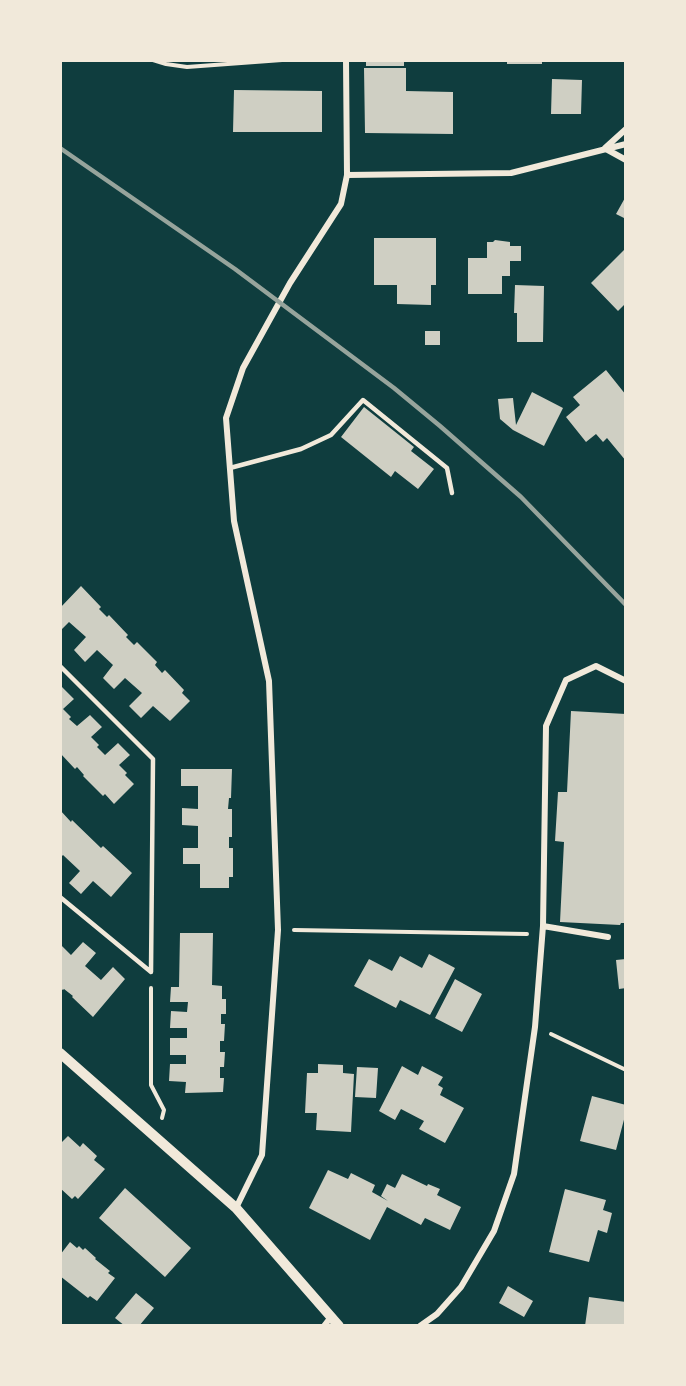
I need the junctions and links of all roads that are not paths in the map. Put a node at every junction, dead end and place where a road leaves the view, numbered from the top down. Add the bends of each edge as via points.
1 (346, 60) edge
2 (626, 129) edge
3 (626, 144) edge
4 (605, 148) junction
5 (626, 160) edge
6 (347, 175) junction
7 (230, 468) junction
8 (452, 493) dead end
9 (60, 666) edge
10 (626, 681) edge
11 (60, 897) edge
12 (543, 926) junction
13 (608, 937) dead end
14 (60, 1053) edge
15 (236, 1208) junction
16 (327, 1322) edge
17 (339, 1326) edge
18 (420, 1326) edge

1 - 6 street
2 - 4 street
3 - 4 street
4 - 5 street
4 - 6 street via 511,173
6 - 7 street via 341,204 290,283 243,368 226,418
7 - 8 lane via 301,449 331,435 363,400 447,468
7 - 15 street via 234,521 269,681 278,930 262,1155
9 - 11 lane via 153,759 151,972
10 - 12 street via 596,666 566,680 546,726
12 - 13 street
12 - 18 street via 535,1027 514,1174 495,1231 461,1287 437,1314
14 - 15 street
15 - 16 street
16 - 17 street

